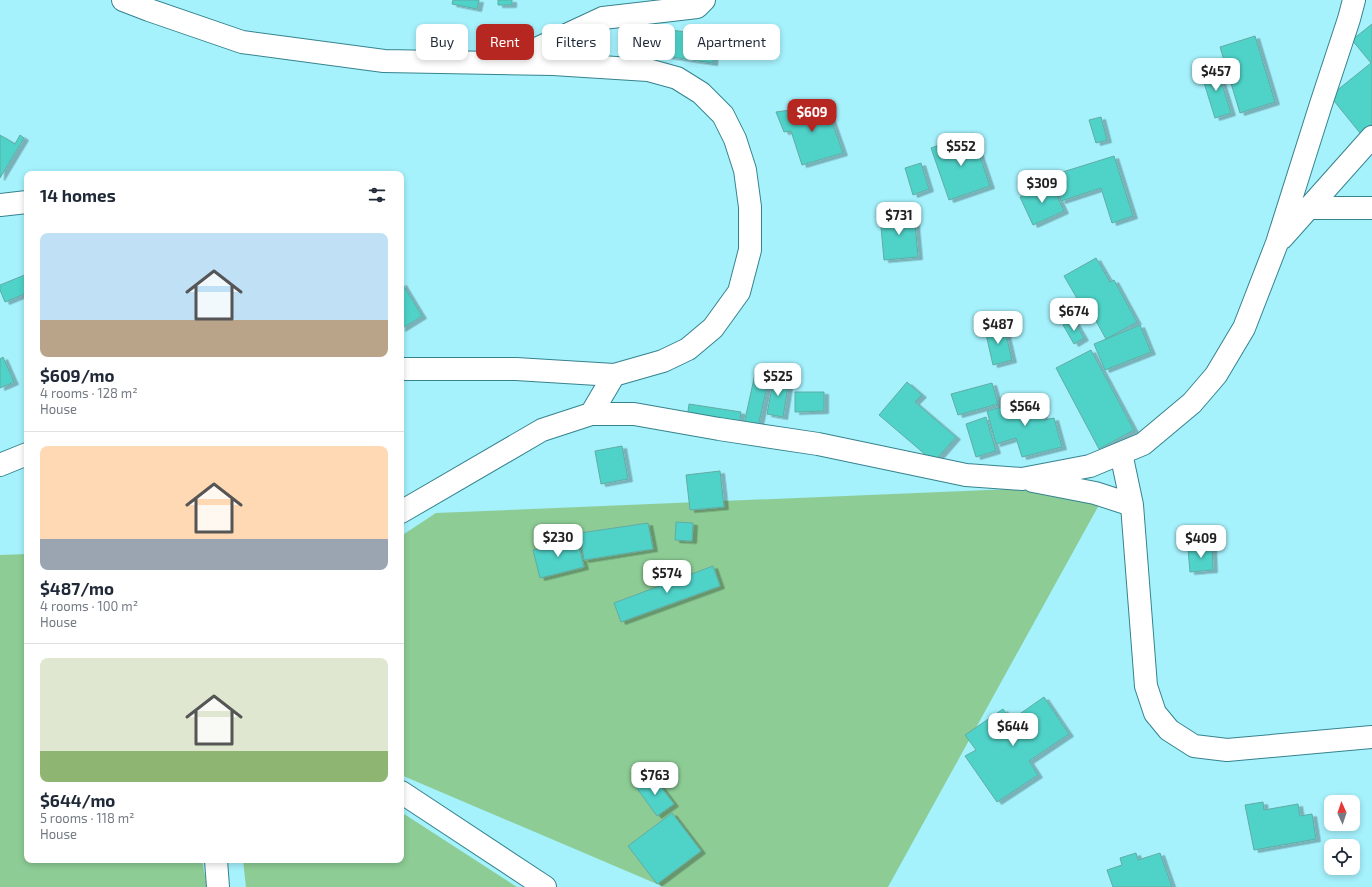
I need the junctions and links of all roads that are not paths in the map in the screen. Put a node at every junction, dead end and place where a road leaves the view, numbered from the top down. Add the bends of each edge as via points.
1 (123, 0) edge
2 (704, 0) edge
3 (1354, 0) edge
4 (506, 63) junction
5 (1372, 137) edge
6 (24, 202) edge
7 (0, 205) edge
8 (1309, 208) junction
9 (1372, 208) edge
10 (1277, 244) junction
11 (404, 369) edge
12 (614, 375) junction
13 (591, 414) junction
14 (1121, 453) junction
15 (24, 455) edge
16 (0, 465) edge
17 (1022, 479) junction
18 (1132, 505) junction
19 (404, 510) edge
20 (1372, 737) edge
21 (404, 794) edge
22 (216, 863) edge
23 (218, 887) edge
24 (545, 887) edge

1 - 4 street via 242,42 384,61
2 - 4 street via 697,7 603,18
3 - 10 street
4 - 12 street via 648,70 677,78 701,93 718,109 735,139 745,170 750,207 750,250 740,292 713,328 688,349 663,362
5 - 8 street
6 - 7 street
8 - 9 street
8 - 10 street
10 - 14 street via 1244,328 1216,375 1192,403 1143,444
11 - 12 street via 516,369
12 - 13 street
13 - 17 street via 634,414 818,444 966,475
13 - 19 street via 542,430
14 - 17 street via 1090,466
14 - 18 street
15 - 16 street
17 - 18 street via 1095,493
18 - 20 street via 1146,686 1155,713 1169,730 1194,746 1227,750
21 - 24 street
22 - 23 street

